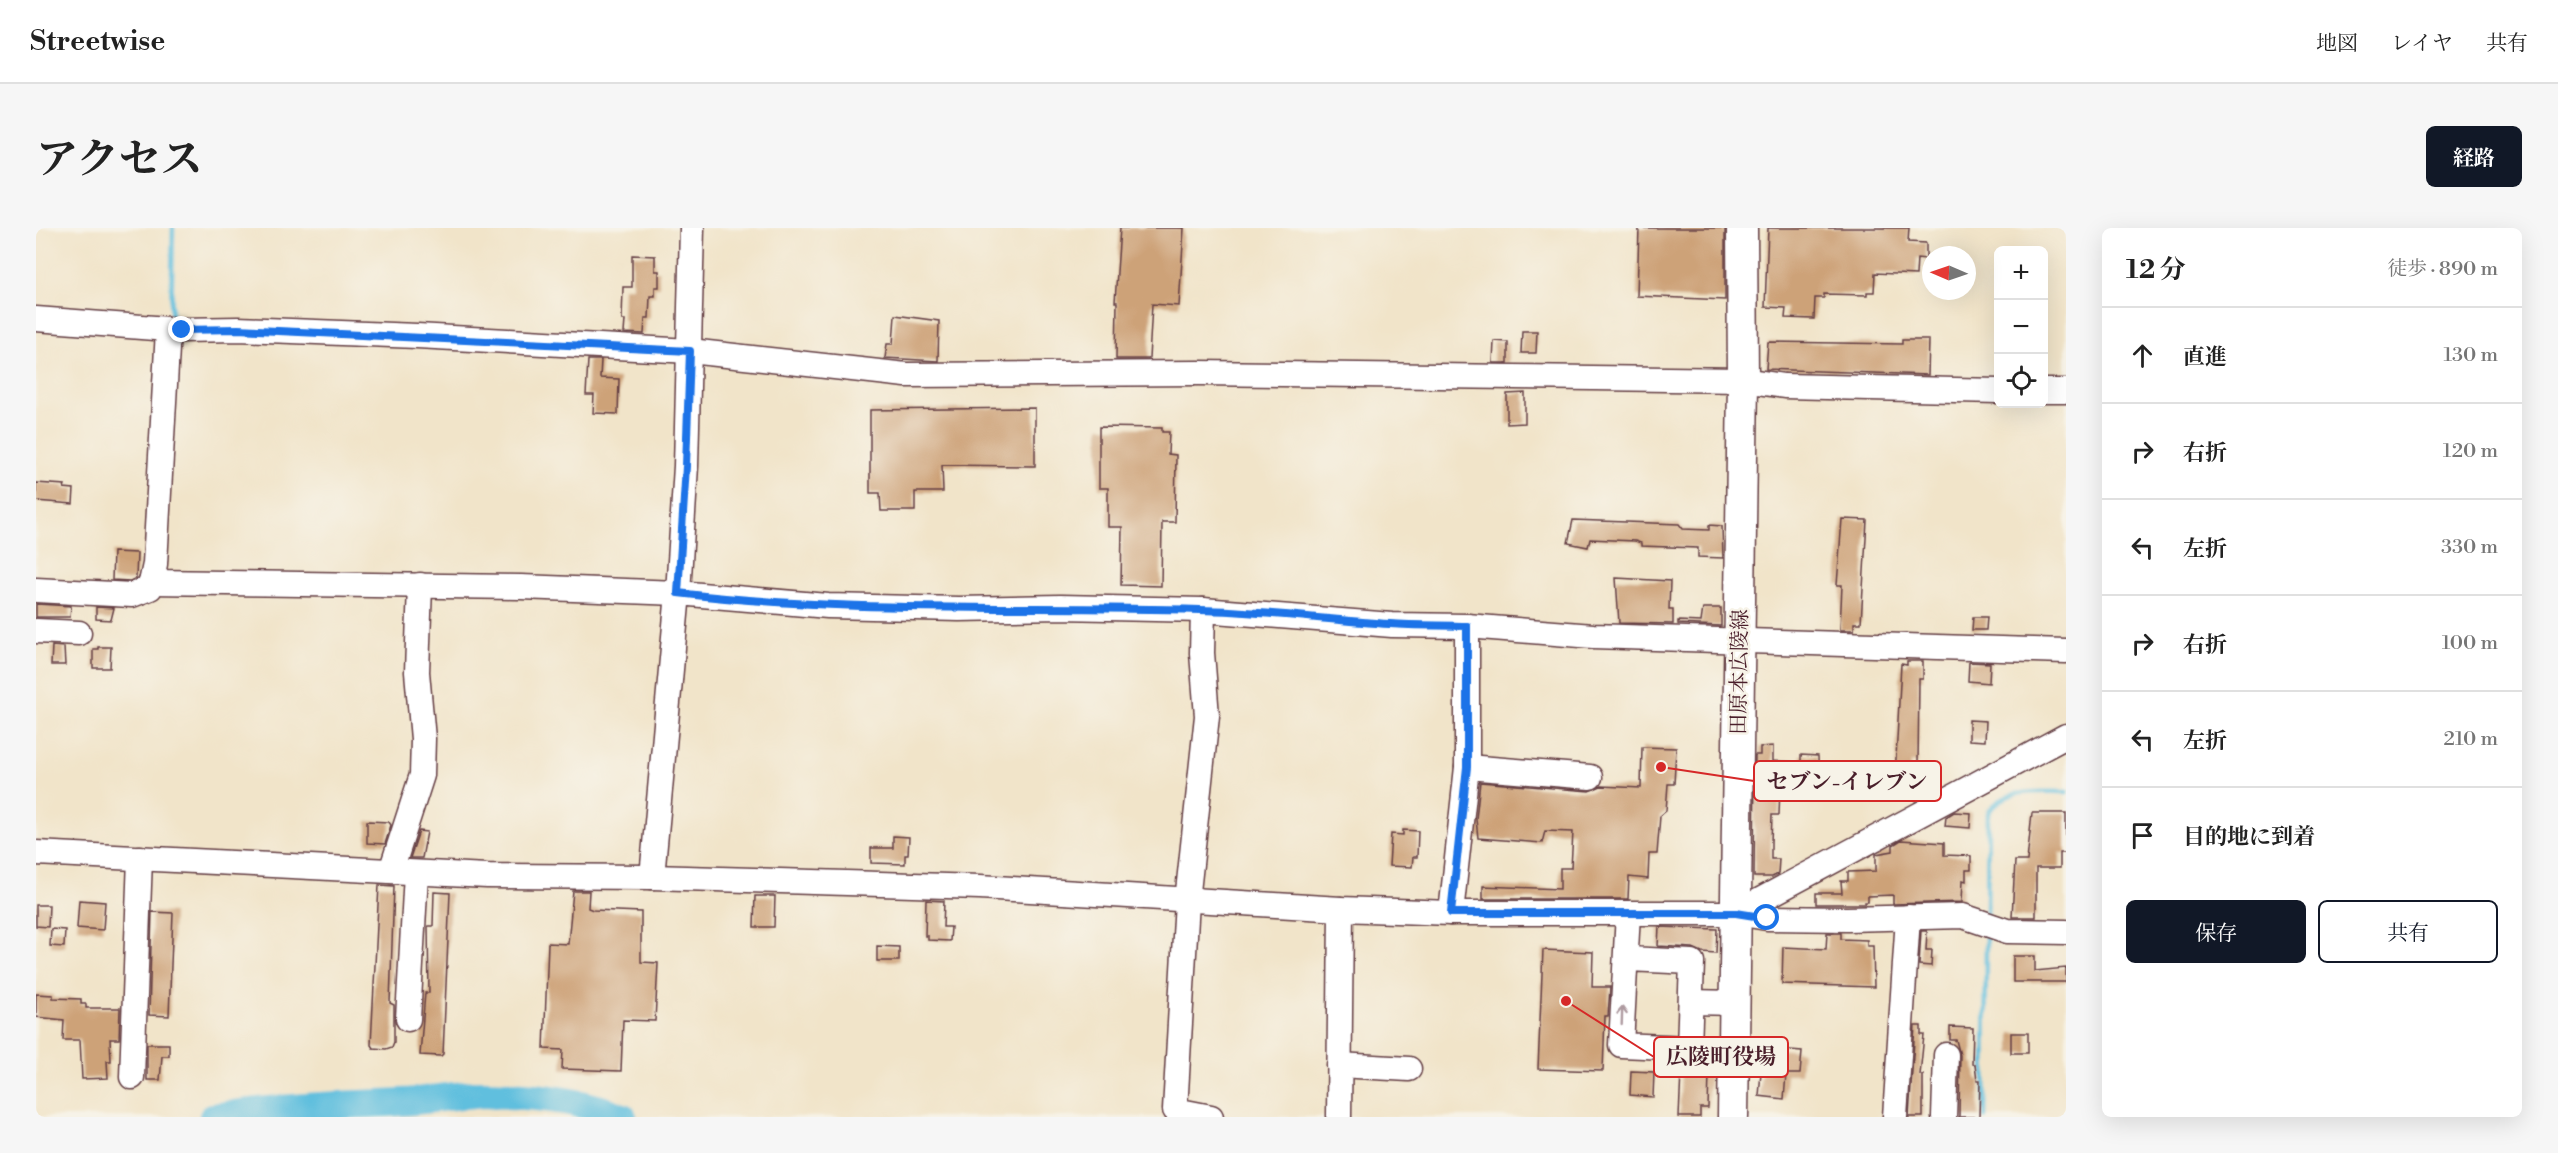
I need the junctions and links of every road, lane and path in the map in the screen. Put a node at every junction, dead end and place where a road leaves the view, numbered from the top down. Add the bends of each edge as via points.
1 (692, 228) edge
2 (1742, 228) edge
3 (36, 319) edge
4 (175, 330) junction
5 (690, 351) junction
6 (1743, 380) junction
7 (2048, 391) edge
8 (2066, 391) edge
9 (1994, 392) edge
10 (151, 582) junction
11 (420, 585) junction
12 (36, 590) edge
13 (678, 593) junction
14 (1203, 618) junction
15 (36, 632) edge
16 (79, 633) dead end
17 (1467, 634) junction
18 (1739, 640) junction
19 (2066, 651) edge
20 (2066, 736) edge
21 (1467, 767) junction
22 (1590, 777) dead end
23 (36, 853) edge
24 (140, 858) junction
25 (391, 871) junction
26 (416, 873) junction
27 (652, 877) junction
28 (1187, 900) junction
29 (1341, 909) junction
30 (1451, 913) junction
31 (1628, 913) junction
32 (1736, 913) junction
33 (1908, 917) junction
34 (2066, 932) edge
35 (1628, 959) junction
36 (1691, 1002) junction
37 (1735, 1003) junction
38 (408, 1019) dead end
39 (1946, 1055) dead end
40 (1339, 1065) junction
41 (1409, 1069) dead end
42 (132, 1077) dead end
43 (1211, 1117) edge
44 (1339, 1117) edge
45 (1733, 1117) edge
46 (1895, 1117) edge
47 (1944, 1117) edge

1 - 5 street
2 - 6 main road, 田原本広陵線
3 - 4 street
4 - 5 street via 238,329
4 - 10 street
5 - 6 street via 906,375 1199,373
5 - 13 street
6 - 9 street via 1784,386
6 - 18 main road, 田原本広陵線
7 - 8 street
10 - 11 street
10 - 12 street via 150,588 132,596
11 - 13 street
11 - 25 street via 417,672 422,775
13 - 14 street via 840,606
13 - 27 street
14 - 17 street via 1392,625
14 - 28 street via 1207,716
15 - 16 street
17 - 18 street
17 - 21 street
18 - 19 street
18 - 32 main road, 田原本広陵線
20 - 32 street
21 - 22 street
21 - 30 street
23 - 24 street
24 - 25 street
24 - 42 street
25 - 26 street
26 - 27 street
26 - 38 street
27 - 28 street via 980,887
28 - 29 street
28 - 43 street via 1175,1110
29 - 30 street
29 - 40 street
30 - 31 street
31 - 32 street
31 - 35 street
32 - 33 street via 1767,918
32 - 37 main road, 田原本広陵線
33 - 34 street via 1962,916 2014,931
33 - 46 street
35 - 36 street via 1692,962
36 -> 35 street via 1689,1048 1621,1045
36 - 37 street
37 - 45 main road, 田原本広陵線
39 - 47 street
40 - 41 street
40 - 44 street

